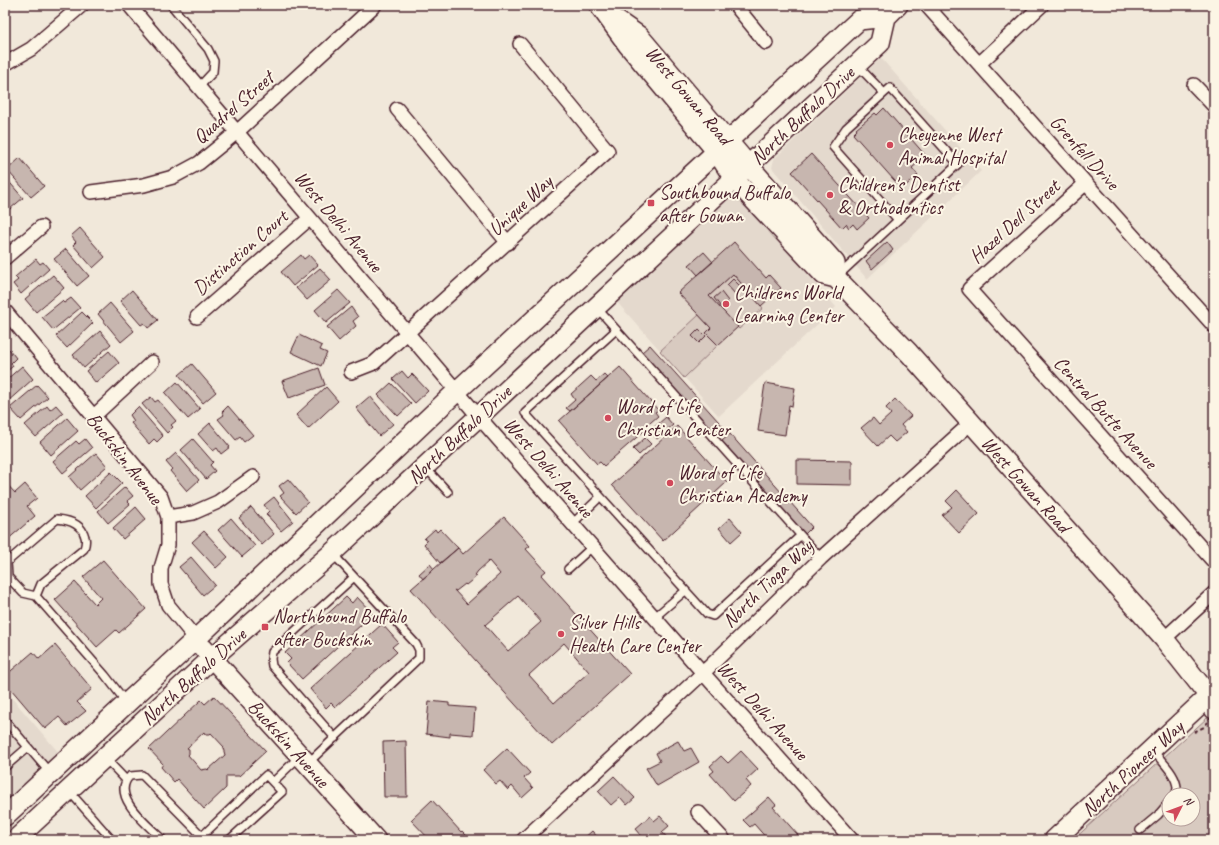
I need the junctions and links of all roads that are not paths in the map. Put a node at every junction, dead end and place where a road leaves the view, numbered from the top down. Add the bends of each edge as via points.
1 (82, 5) edge
2 (129, 5) edge
3 (171, 5) edge
4 (376, 5) edge
5 (735, 5) edge
6 (926, 5) edge
7 (1042, 5) edge
8 (606, 7) edge
9 (892, 11) edge
10 (766, 43) dead end
11 (520, 44) dead end
12 (5, 64) edge
13 (857, 64) junction
14 (979, 64) junction
15 (1194, 85) dead end
16 (199, 87) junction
17 (884, 93) junction
18 (1214, 106) edge
19 (398, 109) dead end
20 (237, 132) junction
21 (723, 147) junction
22 (748, 165) junction
23 (734, 178) junction
24 (1086, 183) junction
25 (92, 192) dead end
26 (310, 218) junction
27 (898, 220) junction
28 (41, 227) dead end
29 (508, 243) junction
30 (5, 258) edge
31 (836, 278) junction
32 (969, 289) joint
33 (596, 306) junction
34 (5, 311) edge
35 (197, 317) dead end
36 (1214, 326) edge
37 (616, 330) junction
38 (408, 334) junction
39 (152, 362) dead end
40 (351, 372) dead end
41 (457, 391) junction
42 (94, 416) junction
43 (478, 416) junction
44 (972, 422) junction
45 (424, 466) junction
46 (252, 477) dead end
47 (448, 492) dead end
48 (600, 497) junction
49 (168, 517) junction
50 (572, 524) junction
51 (800, 536) junction
52 (592, 547) junction
53 (332, 553) junction
54 (821, 558) junction
55 (1214, 562) edge
56 (568, 569) dead end
57 (354, 577) junction
58 (685, 591) junction
59 (1214, 593) edge
60 (36, 596) junction
61 (655, 617) junction
62 (196, 639) junction
63 (1164, 639) junction
64 (212, 658) junction
65 (703, 673) junction
66 (1212, 701) edge
67 (127, 703) junction
68 (5, 720) edge
69 (335, 738) junction
70 (28, 747) junction
71 (1152, 750) junction
72 (105, 757) junction
73 (303, 759) junction
74 (5, 768) edge
75 (50, 774) junction
76 (126, 780) junction
77 (273, 782) junction
78 (1176, 787) edge
79 (68, 791) junction
80 (698, 812) dead end
81 (1161, 812) edge
82 (5, 816) edge
83 (1140, 830) dead end
84 (204, 838) edge
85 (15, 840) edge
86 (112, 840) edge
87 (163, 840) edge
88 (229, 840) edge
89 (376, 840) edge
90 (523, 840) edge
91 (724, 840) edge
92 (852, 840) edge
93 (1054, 840) edge

1 - 12 street via 31,49
2 - 16 street, West Delhi Avenue
3 - 16 lane via 208,49 214,61 213,72
4 - 20 street, Quadrel Street
5 - 10 street
6 - 14 street, Grenfell Drive
7 - 14 street
8 - 21 main road, West Gowan Road via 639,36
9 - 13 main road, North Buffalo Drive via 880,43
9 - 21 main road, North Buffalo Drive via 859,20
11 - 29 street, Unique Way via 608,151
13 - 17 lane
13 - 22 main road, North Buffalo Drive
14 - 24 street, Grenfell Drive
15 - 18 street
16 - 20 street, West Delhi Avenue
17 - 27 lane via 846,128 833,147
17 - 27 lane via 890,88 958,164
19 - 29 street
20 - 25 street, Quadrel Street via 199,163 173,176 144,185
20 - 26 street, West Delhi Avenue
21 - 22 main road, West Gowan Road
21 - 23 main road, West Gowan Road
21 - 41 main road, North Buffalo Drive
22 - 23 main road, North Buffalo Drive
22 - 31 main road, West Gowan Road via 835,264
23 - 31 main road, West Gowan Road via 824,275
23 - 33 main road, North Buffalo Drive
24 - 32 street, Hazel Dell Street
24 - 36 street, Grenfell Drive
26 - 35 street, Distinction Court
26 - 38 street, West Delhi Avenue
27 - 31 lane
28 - 30 street
29 - 38 street, Unique Way
31 - 44 main road, West Gowan Road
32 - 55 street, Central Butte Avenue
33 - 37 lane
33 - 43 main road, North Buffalo Drive
34 - 42 street, Buckskin Avenue
37 - 48 lane via 525,413
37 - 51 lane
38 - 40 street, Unique Way via 374,363
38 - 41 street, West Delhi Avenue
39 - 42 street
41 - 43 street, West Delhi Avenue
41 - 62 main road, North Buffalo Drive
42 - 49 street, Buckskin Avenue via 161,497
43 - 45 main road, North Buffalo Drive
43 - 50 street, West Delhi Avenue
44 - 54 street, North Tioga Way
44 - 63 main road, West Gowan Road
45 - 47 lane
45 - 53 main road, North Buffalo Drive
46 - 49 street via 218,502 193,513
48 - 50 lane
48 - 58 lane
49 - 62 street, Buckskin Avenue via 168,545 161,568 161,584 168,605
50 - 52 street, West Delhi Avenue
51 - 54 lane
51 - 58 lane via 713,616 707,614
52 - 56 lane
52 - 61 street, West Delhi Avenue
53 - 57 lane
53 - 64 main road, North Buffalo Drive
54 - 65 street, North Tioga Way
57 - 69 lane via 272,652 271,659 272,666
57 - 69 lane via 416,644 419,658
58 - 61 lane
59 - 63 street
60 - 60 lane via 41,584 84,549 86,537 69,520 57,519 7,562 8,577 23,593
60 - 67 lane via 106,675
61 - 65 street, West Delhi Avenue
62 - 64 main road, Buckskin Avenue
62 - 67 main road, North Buffalo Drive
63 - 66 main road, West Gowan Road
64 - 72 main road, North Buffalo Drive
64 - 73 main road, Buckskin Avenue
65 - 90 street, North Tioga Way
65 - 92 street, West Delhi Avenue
66 - 71 main road, North Pioneer Way
67 - 75 main road, North Buffalo Drive
68 - 70 lane
69 - 73 lane
70 - 74 lane
70 - 75 lane
71 - 78 lane via 1168,768
71 - 93 main road, North Pioneer Way
72 - 76 lane
72 - 79 main road, North Buffalo Drive
73 - 77 lane
73 - 89 main road, Buckskin Avenue
75 - 82 main road, North Buffalo Drive
76 - 84 lane via 130,776 142,775
76 - 87 lane via 123,792 130,807
77 - 84 lane via 266,775
77 - 88 lane via 282,792
79 - 85 main road, North Buffalo Drive
79 - 86 lane
80 - 91 street
81 - 83 lane

